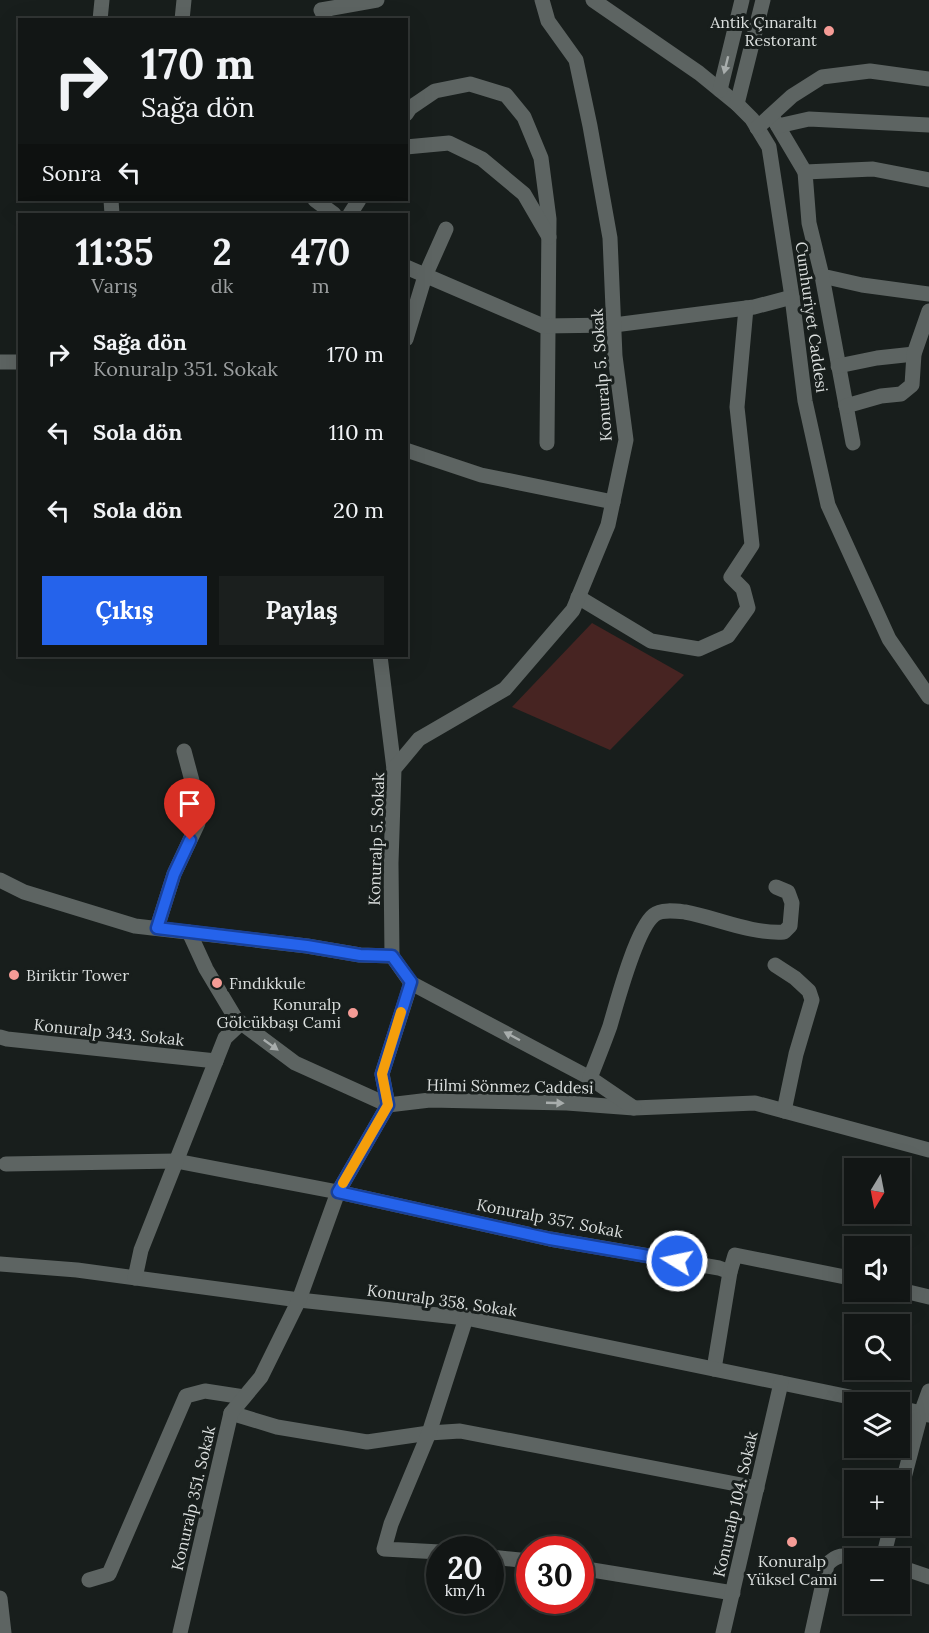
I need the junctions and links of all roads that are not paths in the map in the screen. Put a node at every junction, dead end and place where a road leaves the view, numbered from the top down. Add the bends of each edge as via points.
1 (102, 0) edge
2 (184, 0) edge
3 (377, 0) edge
4 (542, 0) edge
5 (593, 0) edge
6 (742, 0) edge
7 (764, 0) edge
8 (321, 10) edge
9 (100, 18) edge
10 (182, 18) edge
11 (929, 79) edge
12 (720, 90) junction
13 (737, 104) junction
14 (408, 111) edge
15 (774, 121) junction
16 (929, 125) edge
17 (757, 128) junction
18 (408, 147) edge
19 (805, 172) junction
20 (929, 180) edge
21 (316, 201) edge
22 (333, 213) edge
23 (446, 229) dead end
24 (549, 237) junction
25 (408, 268) edge
26 (425, 276) junction
27 (822, 276) junction
28 (929, 294) edge
29 (792, 297) junction
30 (746, 308) junction
31 (929, 311) edge
32 (549, 326) junction
33 (614, 326) junction
34 (408, 332) edge
35 (914, 354) junction
36 (0, 362) edge
37 (18, 362) edge
38 (838, 366) junction
39 (846, 406) junction
40 (547, 443) dead end
41 (853, 443) dead end
42 (408, 451) edge
43 (613, 502) junction
44 (578, 597) junction
45 (380, 657) edge
46 (929, 697) edge
47 (184, 751) dead end
48 (394, 769) junction
49 (0, 880) edge
50 (776, 886) dead end
51 (157, 928) junction
52 (189, 932) junction
53 (392, 956) junction
54 (775, 965) dead end
55 (411, 982) junction
56 (241, 1023) junction
57 (0, 1037) edge
58 (216, 1061) junction
59 (590, 1078) junction
60 (388, 1105) junction
61 (634, 1108) junction
62 (784, 1111) junction
63 (929, 1150) edge
64 (176, 1161) junction
65 (6, 1164) dead end
66 (338, 1192) junction
67 (0, 1264) edge
68 (730, 1272) junction
69 (844, 1277) edge
70 (135, 1278) junction
71 (910, 1292) edge
72 (929, 1297) edge
73 (299, 1300) junction
74 (466, 1318) junction
75 (714, 1369) junction
76 (781, 1383) junction
77 (929, 1391) edge
78 (844, 1396) edge
79 (244, 1397) junction
80 (910, 1410) edge
81 (231, 1413) junction
82 (925, 1414) edge
83 (429, 1433) junction
84 (907, 1470) edge
85 (757, 1488) junction
86 (426, 1551) edge
87 (844, 1556) edge
88 (594, 1570) edge
89 (910, 1570) edge
90 (929, 1577) edge
91 (89, 1580) dead end
92 (733, 1593) junction
93 (0, 1598) edge
94 (4, 1633) edge
95 (180, 1633) edge
96 (723, 1633) edge
97 (812, 1633) edge

1 - 9 street
2 - 10 street
3 - 8 street
4 - 33 street, Konuralp 5. Sokak via 548,21 576,60 610,238
5 - 12 street, Cumhuriyet Caddesi
6 -> 12 street
7 - 13 street
11 - 15 street via 870,71 822,77 792,96
12 - 13 street, Cumhuriyet Caddesi
13 - 17 street, Cumhuriyet Caddesi
14 - 24 street via 435,91 470,84 506,95 524,117 541,158
15 - 16 street
15 - 17 street
15 - 19 street
17 - 29 street, Cumhuriyet Caddesi via 769,147
18 - 24 street via 449,143 482,159 524,194
19 - 20 street via 873,169
19 - 27 street via 809,223
21 - 22 street
23 - 26 street
24 - 32 street
25 - 26 street
26 - 32 street
26 - 34 street
27 - 28 street
27 - 38 street
29 - 30 street
29 - 46 street, Cumhuriyet Caddesi via 805,401 828,505 889,639
30 - 33 street
30 - 44 street via 737,407 752,545 731,577 743,589 748,608 728,636 699,650 651,641
31 - 35 street
32 - 33 street
32 - 40 street
33 - 43 street, Konuralp 5. Sokak via 626,440
35 - 38 street
35 - 39 street via 912,385 901,394
36 - 37 street
38 - 39 street
39 - 41 street
42 - 43 street via 481,475
43 - 44 street, Konuralp 5. Sokak via 608,525
44 - 48 street, Konuralp 5. Sokak via 573,610 505,689 419,740
45 - 48 street
47 - 51 street via 198,823 174,874
48 - 53 street, Konuralp 5. Sokak
49 - 51 street via 46,899 135,926
50 - 59 street via 788,892 792,903 790,926 784,932 771,933 685,912 654,914 636,945
51 - 52 street
52 - 53 street
52 - 56 street via 206,969
53 - 55 street, Hilmi Sönmez Caddesi
54 - 62 street via 809,991 812,1000
59 -> 55 street, Hilmi Sönmez Caddesi
55 - 60 street via 382,1074
56 - 58 street via 225,1038
56 -> 60 street via 295,1063
57 - 58 street, Konuralp 343. Sokak
58 - 64 street
59 - 61 street, Hilmi Sönmez Caddesi
60 -> 61 street, Hilmi Sönmez Caddesi via 430,1100
60 - 66 street, Konuralp 351. Sokak
61 - 62 street, Hilmi Sönmez Caddesi via 755,1103
62 - 63 street, Hilmi Sönmez Caddesi
64 - 65 street, Konuralp 357. Sokak
64 - 66 street, Konuralp 357. Sokak
64 - 70 street via 141,1250
66 - 68 street, Konuralp 357. Sokak via 550,1239
66 - 73 street, Konuralp 351. Sokak
67 - 70 street, Konuralp 358. Sokak
68 - 69 street via 735,1256
68 - 75 street
70 - 73 street, Konuralp 358. Sokak
71 - 72 street
73 - 74 street, Konuralp 358. Sokak
73 - 79 street, Konuralp 351. Sokak via 261,1377
74 - 75 street, Konuralp 358. Sokak
74 - 83 street
75 - 76 street, Konuralp 358. Sokak
76 - 78 street, Konuralp 358. Sokak
76 - 85 street, Konuralp 104. Sokak
77 - 82 street
79 - 81 street, Konuralp 351. Sokak
79 - 91 street via 205,1391 186,1396 109,1574
80 - 82 street
81 - 83 street via 277,1427 367,1442
81 - 95 street, Konuralp 351. Sokak
82 - 84 street
83 - 85 street via 460,1431
83 - 86 street via 384,1549
85 - 92 street, Konuralp 104. Sokak
87 - 97 street via 833,1558 827,1565
88 - 92 street
89 - 90 street
92 - 96 street, Konuralp 104. Sokak
93 - 94 street

